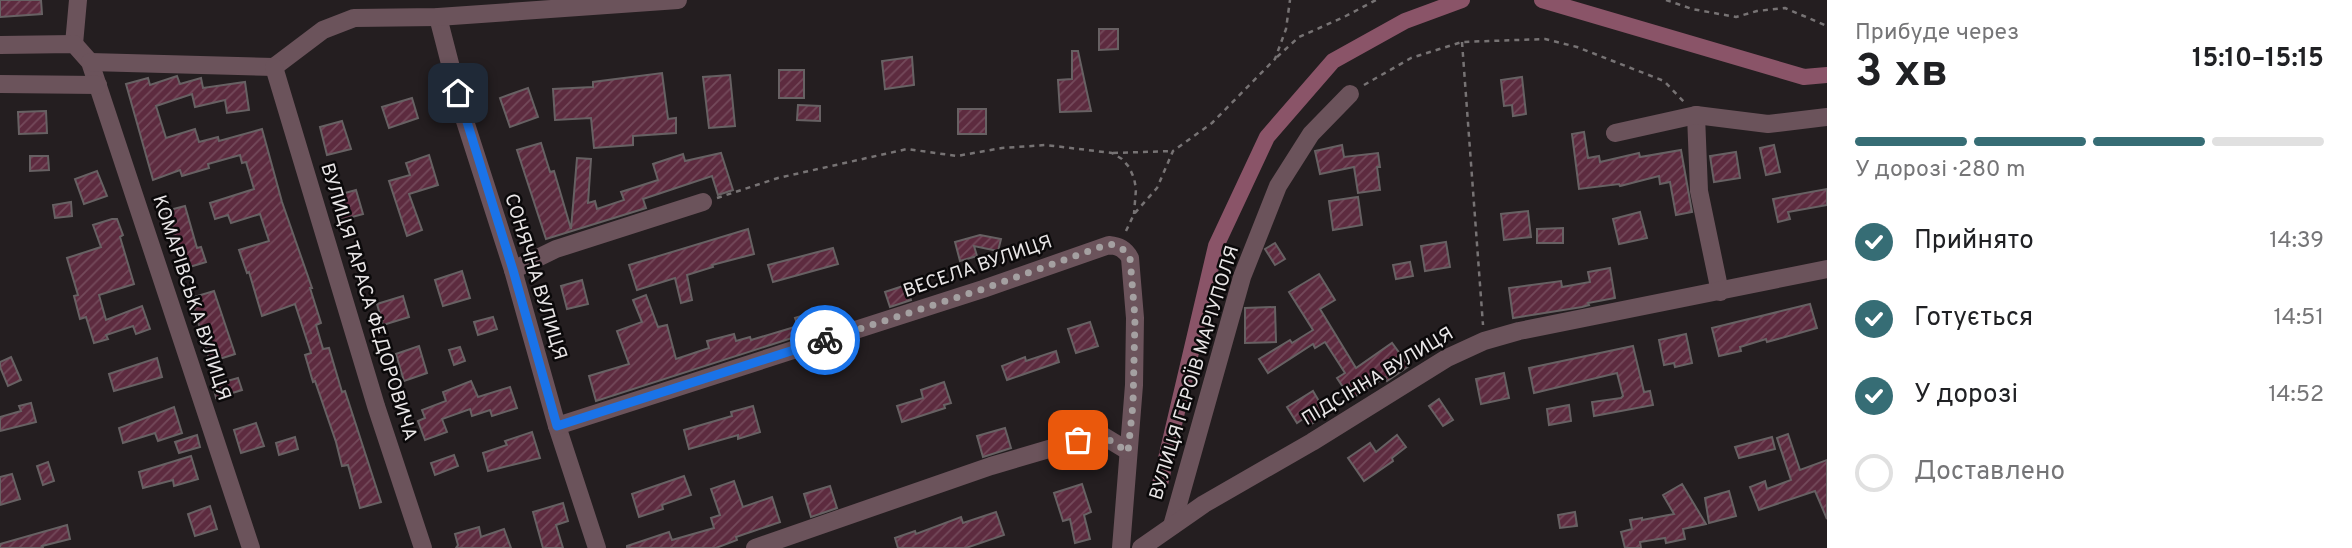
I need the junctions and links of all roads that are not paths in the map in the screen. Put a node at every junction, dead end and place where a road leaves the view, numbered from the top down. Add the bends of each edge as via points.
1 (678, 0) edge
2 (77, 2) edge
3 (438, 17) junction
4 (74, 44) junction
5 (0, 45) edge
6 (90, 62) junction
7 (274, 67) junction
8 (0, 84) edge
9 (98, 85) junction
10 (1350, 94) road end
11 (1696, 115) junction
12 (1827, 117) edge
13 (1615, 133) dead end
14 (703, 202) road end
15 (1827, 269) edge
16 (513, 270) junction
17 (1720, 292) junction
18 (557, 426) junction
19 (1128, 452) junction
20 (1172, 526) junction
21 (251, 548) edge
22 (423, 548) edge
23 (597, 548) edge
24 (755, 548) edge
25 (1121, 548) edge
26 (1141, 548) edge

1 - 3 street
2 - 4 street
3 - 7 street via 354,18 323,30
3 - 16 street, СОНЯЧНА ВУЛИЦЯ via 464,118
4 - 5 street
4 - 6 street
6 - 7 street
6 - 9 street, КОМАРІВСЬКА ВУЛИЦЯ
7 - 22 street, ВУЛИЦЯ ТАРАСА ФЕДОРОВИЧА
8 - 9 street
9 - 21 street, КОМАРІВСЬКА ВУЛИЦЯ
10 - 20 street, ВУЛИЦЯ ГЕРОЇВ МАРІУПОЛЯ via 1311,134 1278,186 1242,277
11 - 12 street via 1768,124
11 - 13 street
11 - 17 street via 1699,191
14 - 16 street via 556,249
15 - 17 street, ПІДСІННА ВУЛИЦЯ
16 - 18 street, СОНЯЧНА ВУЛИЦЯ
17 - 20 street, ПІДСІННА ВУЛИЦЯ via 1484,341 1427,370
18 - 19 street, ВЕСЕЛА ВУЛИЦЯ via 1109,244 1127,252 1131,264 1135,318
18 - 23 street, СОНЯЧНА ВУЛИЦЯ
19 - 24 street via 1100,434 990,466
19 - 25 street
20 - 26 street, ПІДСІННА ВУЛИЦЯ

